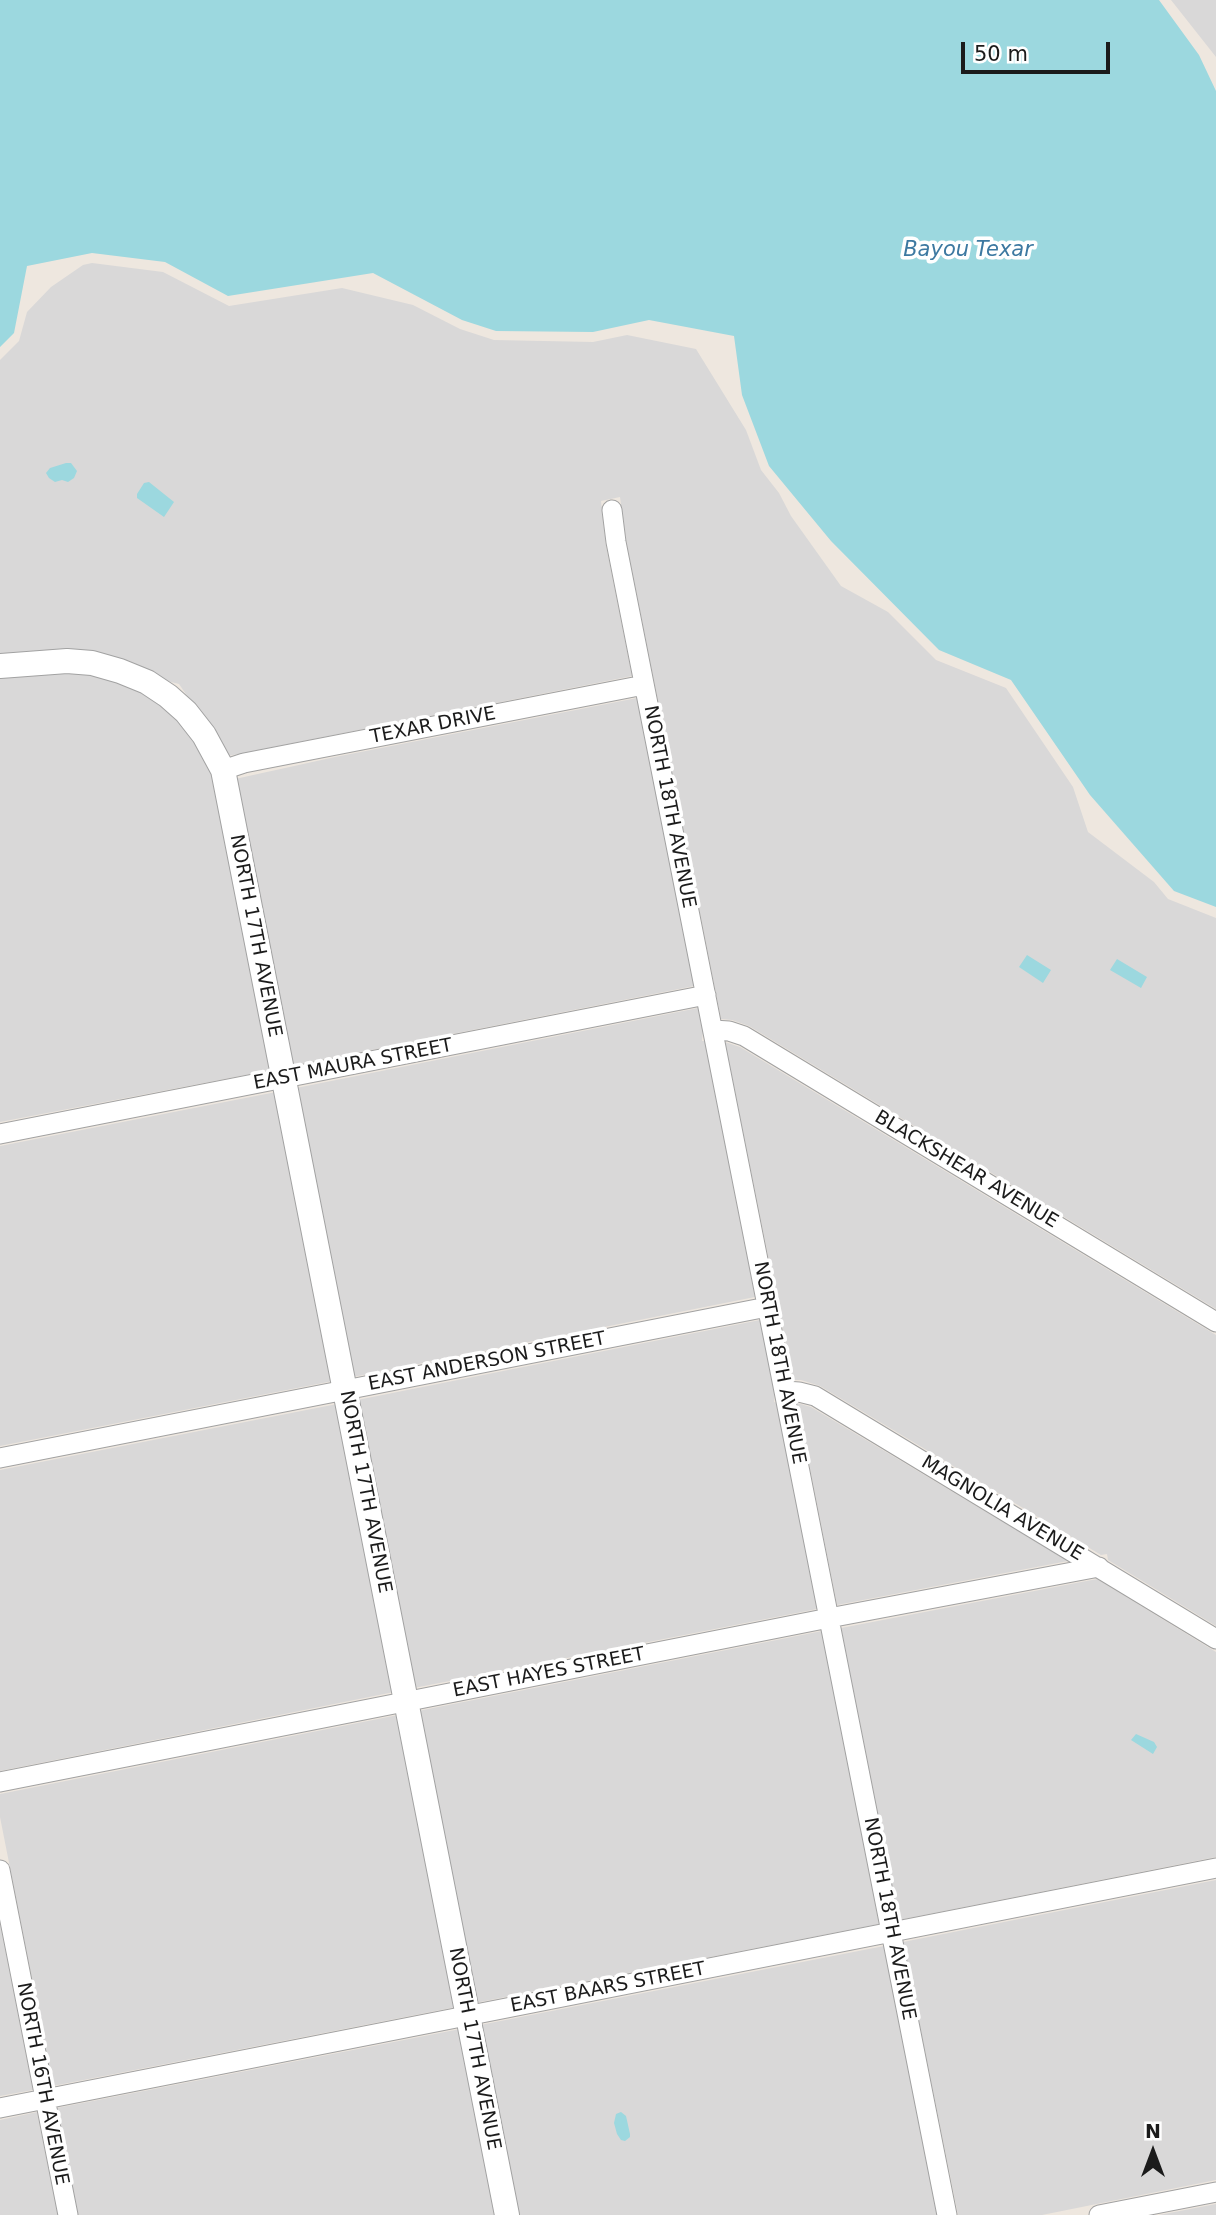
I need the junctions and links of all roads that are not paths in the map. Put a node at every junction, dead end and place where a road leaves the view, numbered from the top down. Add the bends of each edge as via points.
1 (612, 510) dead end
2 (0, 666) edge
3 (645, 685) junction
4 (223, 770) junction
5 (706, 995) junction
6 (713, 1030) junction
7 (284, 1079) junction
8 (0, 1134) edge
9 (767, 1307) junction
10 (1216, 1322) edge
11 (345, 1391) junction
12 (785, 1391) junction
13 (0, 1458) edge
14 (1099, 1567) junction
15 (829, 1618) junction
16 (1216, 1639) edge
17 (406, 1702) junction
18 (0, 1782) edge
19 (1216, 1868) edge
20 (0, 1870) edge
21 (891, 1933) junction
22 (468, 2016) junction
23 (45, 2099) junction
24 (0, 2108) edge
25 (1216, 2192) edge
26 (68, 2215) edge
27 (507, 2215) edge
28 (947, 2215) edge
29 (1099, 2215) edge

1 - 3 street, NORTH 18TH AVENUE
2 - 4 street, NORTH 17TH AVENUE via 92,663 147,682 186,712 205,735
3 - 4 street, TEXAR DRIVE
3 - 5 street, NORTH 18TH AVENUE
4 - 7 street, NORTH 17TH AVENUE
5 - 6 street, NORTH 18TH AVENUE
5 - 7 street, EAST MAURA STREET
6 - 9 street, NORTH 18TH AVENUE
6 - 10 street, BLACKSHEAR AVENUE via 744,1036
7 - 8 street, EAST MAURA STREET
7 - 11 street, NORTH 17TH AVENUE
9 - 11 street, EAST ANDERSON STREET
9 - 12 street, NORTH 18TH AVENUE
11 - 13 street, EAST ANDERSON STREET
11 - 17 street, NORTH 17TH AVENUE
12 - 14 street, MAGNOLIA AVENUE via 815,1396
12 - 15 street, NORTH 18TH AVENUE
14 - 15 street, EAST HAYES STREET
14 - 16 street, MAGNOLIA AVENUE
15 - 17 street, EAST HAYES STREET
15 - 21 street, NORTH 18TH AVENUE
17 - 18 street, EAST HAYES STREET
17 - 22 street, NORTH 17TH AVENUE
19 - 21 street, EAST BAARS STREET
20 - 23 street, NORTH 16TH AVENUE
21 - 22 street, EAST BAARS STREET
21 - 28 street, NORTH 18TH AVENUE
22 - 23 street, EAST BAARS STREET
22 - 27 street, NORTH 17TH AVENUE
23 - 24 street, EAST BAARS STREET
23 - 26 street, NORTH 16TH AVENUE
25 - 29 street

